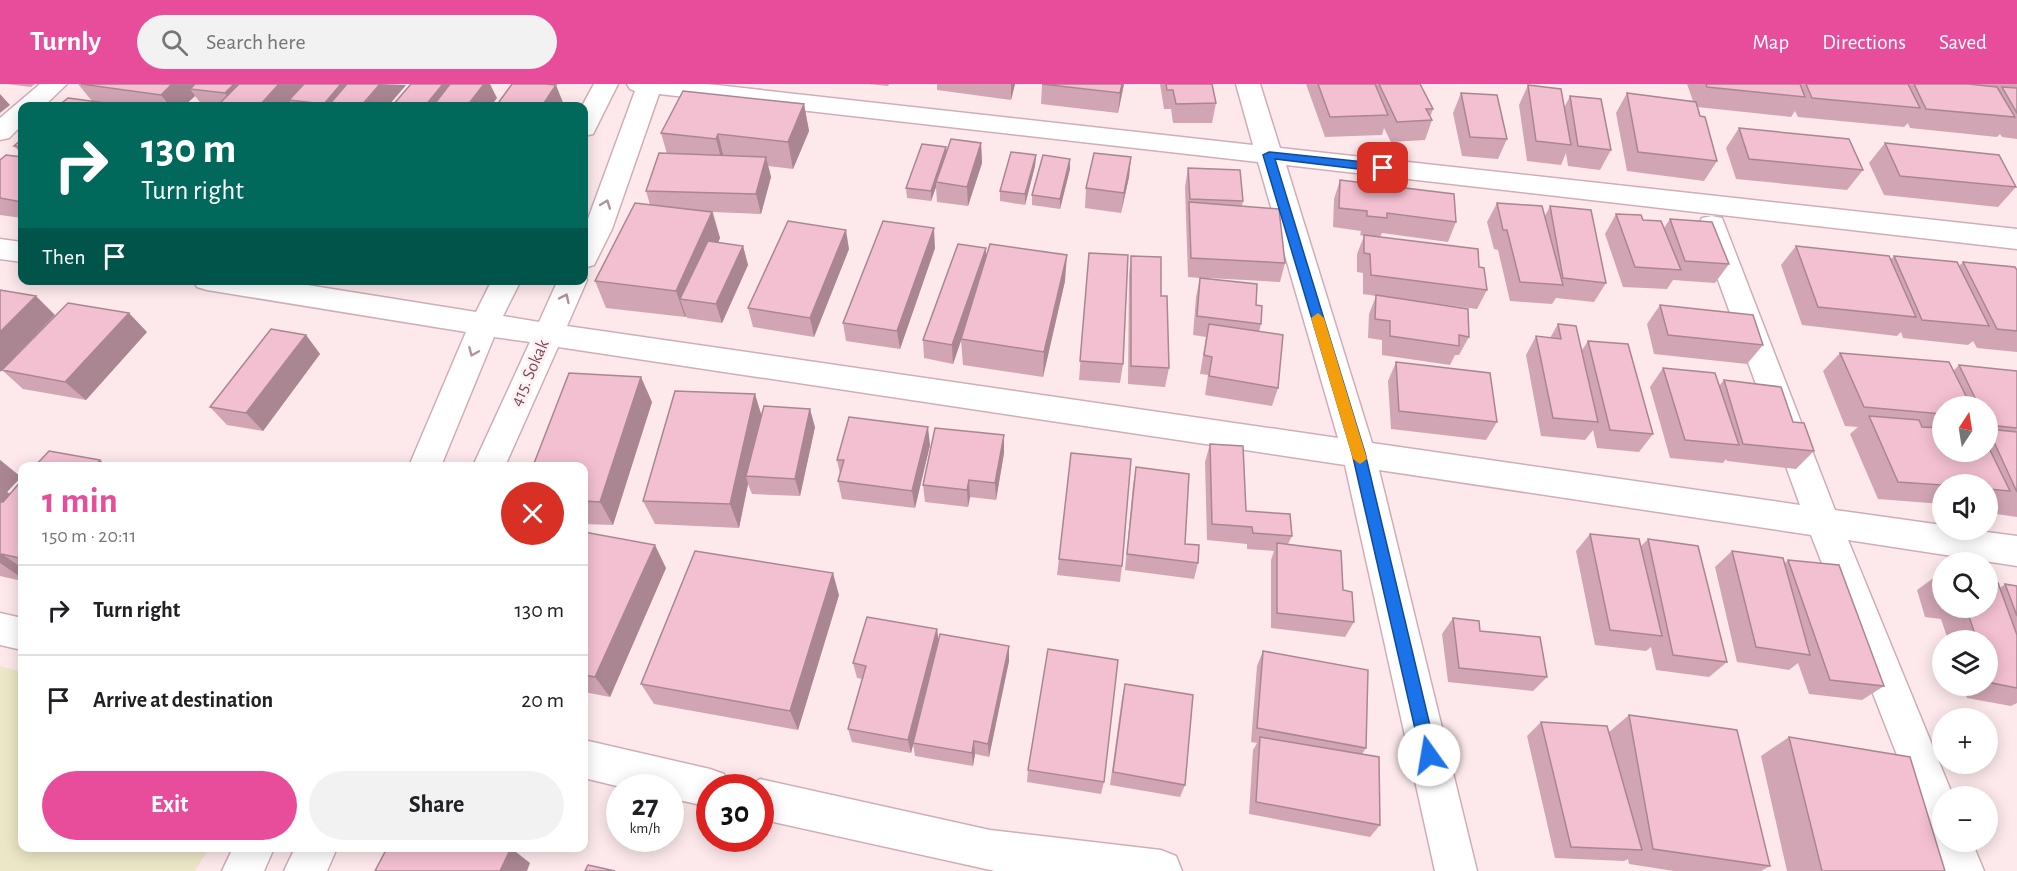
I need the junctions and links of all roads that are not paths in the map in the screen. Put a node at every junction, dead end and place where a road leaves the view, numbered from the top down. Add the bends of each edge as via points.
1 (55, 84) edge
2 (606, 84) edge
3 (646, 84) edge
4 (1248, 84) edge
5 (34, 102) edge
6 (18, 116) edge
7 (588, 120) edge
8 (0, 132) edge
9 (1269, 155) junction
10 (1704, 204) junction
11 (2017, 239) edge
12 (0, 249) edge
13 (588, 249) edge
14 (18, 251) edge
15 (239, 285) edge
16 (505, 285) edge
17 (571, 285) edge
18 (486, 323) junction
19 (548, 334) junction
20 (1359, 453) junction
21 (427, 462) edge
22 (491, 462) edge
23 (1823, 522) junction
24 (2017, 551) edge
25 (0, 629) edge
26 (18, 633) edge
27 (588, 760) edge
28 (696, 785) edge
29 (1932, 794) edge
30 (774, 803) edge
31 (252, 852) edge
32 (315, 852) edge
33 (1956, 852) edge
34 (989, 860) edge
35 (243, 871) edge
36 (304, 871) edge
37 (1161, 871) edge
38 (1456, 871) edge
39 (1963, 871) edge

1 - 5 street
2 - 7 street
3 - 9 street
13 -> 3 street
4 - 9 street
6 - 8 street
9 - 10 street
9 - 20 street
10 - 11 street
10 - 23 street
12 - 14 street
15 - 18 street
16 - 18 street
19 -> 17 street, 415. Sokak
18 - 19 street
18 -> 21 street
19 - 20 street
19 - 22 street, 415. Sokak
20 - 23 street
20 - 38 street
23 - 24 street
23 - 29 street
25 - 26 street
27 - 28 street
30 - 34 street
31 - 35 street
32 - 36 street
33 - 39 street
34 - 37 street

